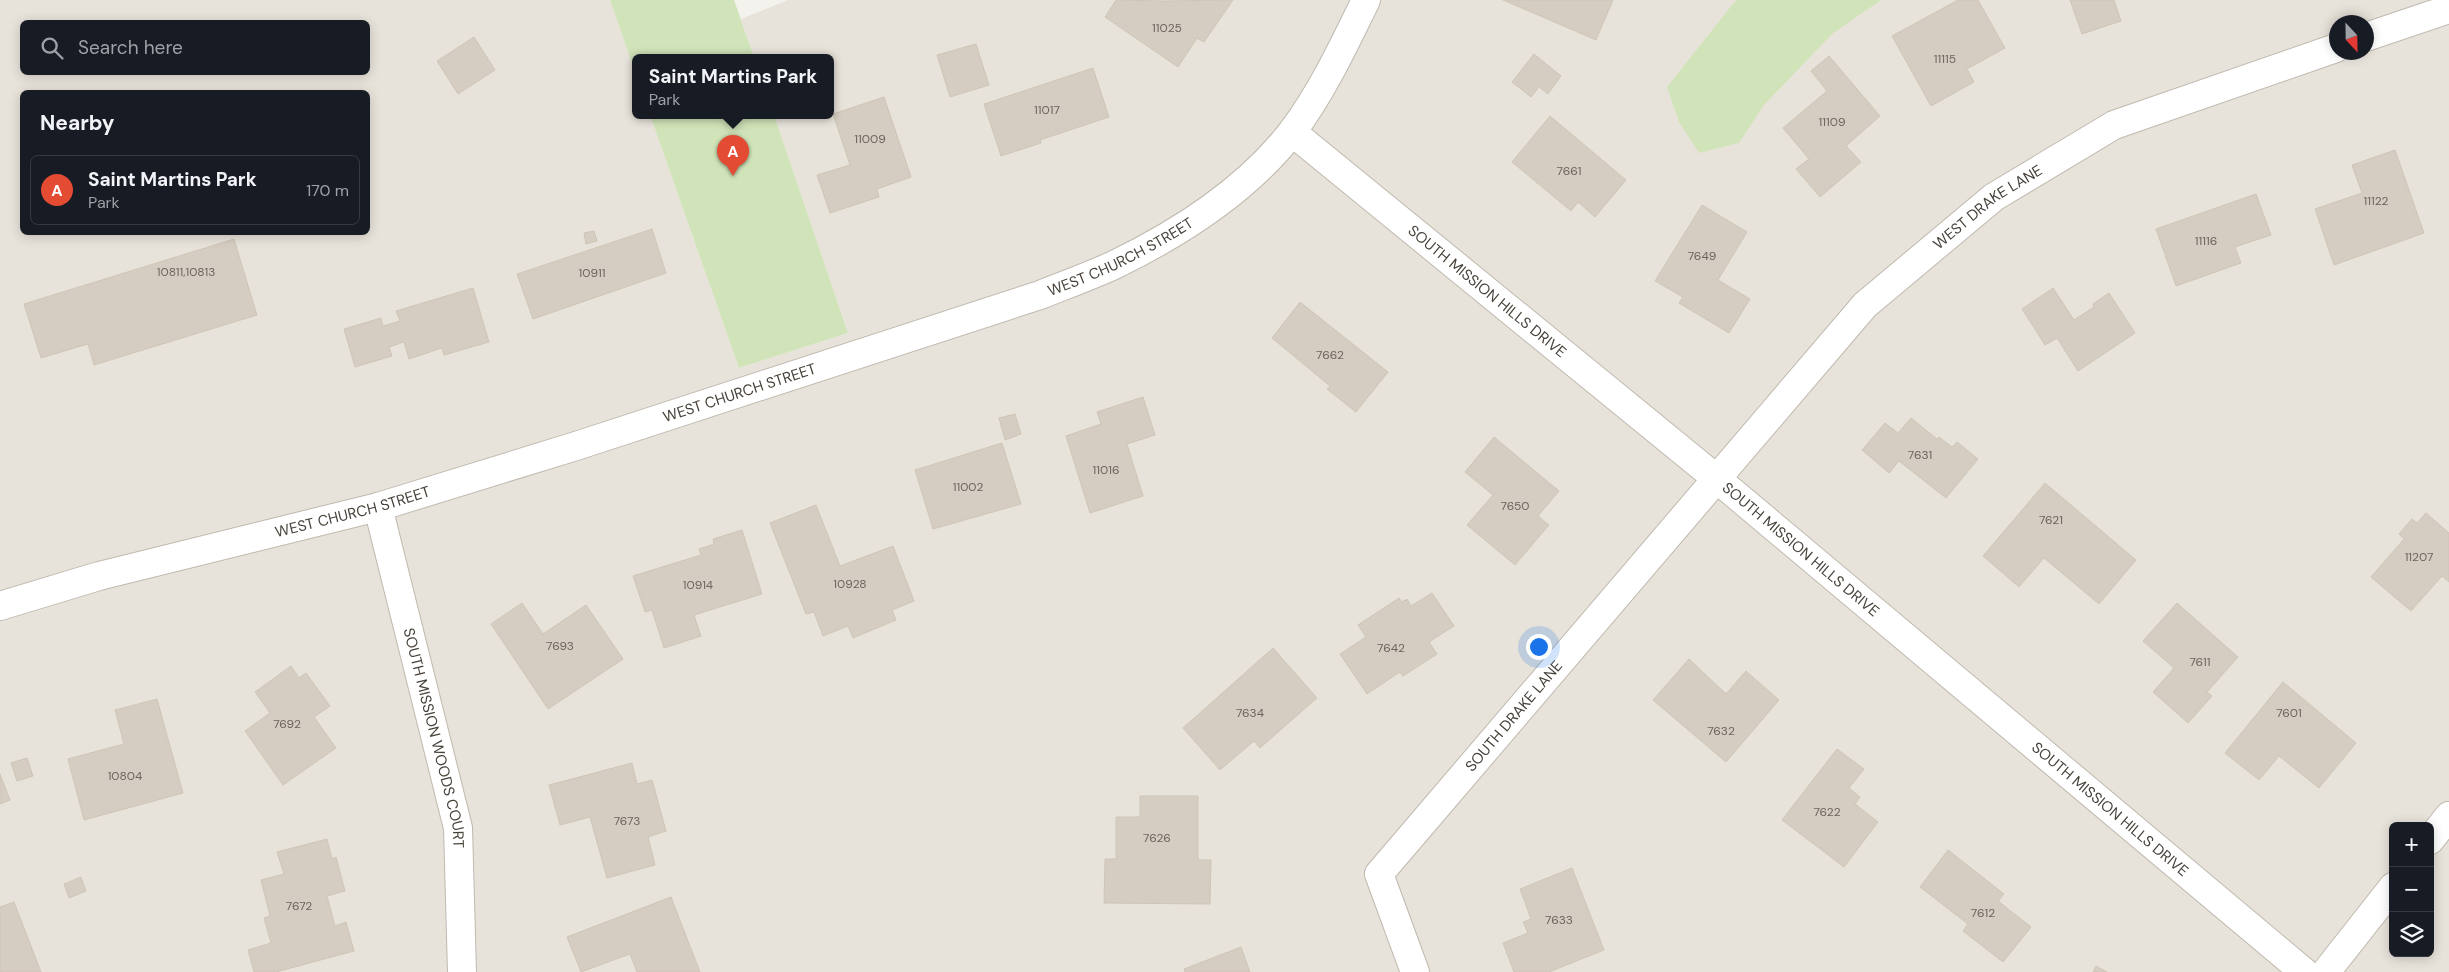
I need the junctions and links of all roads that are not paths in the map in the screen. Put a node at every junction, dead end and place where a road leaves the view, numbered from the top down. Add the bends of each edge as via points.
1 (1366, 0) edge
2 (2449, 9) edge
3 (2374, 34) edge
4 (2329, 50) edge
5 (1292, 132) junction
6 (1717, 479) junction
7 (378, 507) junction
8 (0, 606) edge
9 (2449, 816) edge
10 (2434, 835) edge
11 (2389, 893) edge
12 (462, 972) edge
13 (1414, 972) edge
14 (2304, 972) edge
15 (2326, 972) edge

1 - 5 street, WEST CHURCH STREET via 1332,68
2 - 3 street
4 - 6 street, WEST DRAKE LANE via 2114,125 1994,197 1865,305
5 - 6 street, SOUTH MISSION HILLS DRIVE
5 - 7 street, WEST CHURCH STREET via 1249,179 1188,223 1114,265 1040,295
6 - 13 street, SOUTH DRAKE LANE via 1379,874
6 - 14 street, SOUTH MISSION HILLS DRIVE
7 - 8 street, WEST CHURCH STREET via 99,576
7 - 12 street, SOUTH MISSION WOODS COURT via 458,828
9 - 10 street
11 - 15 street

